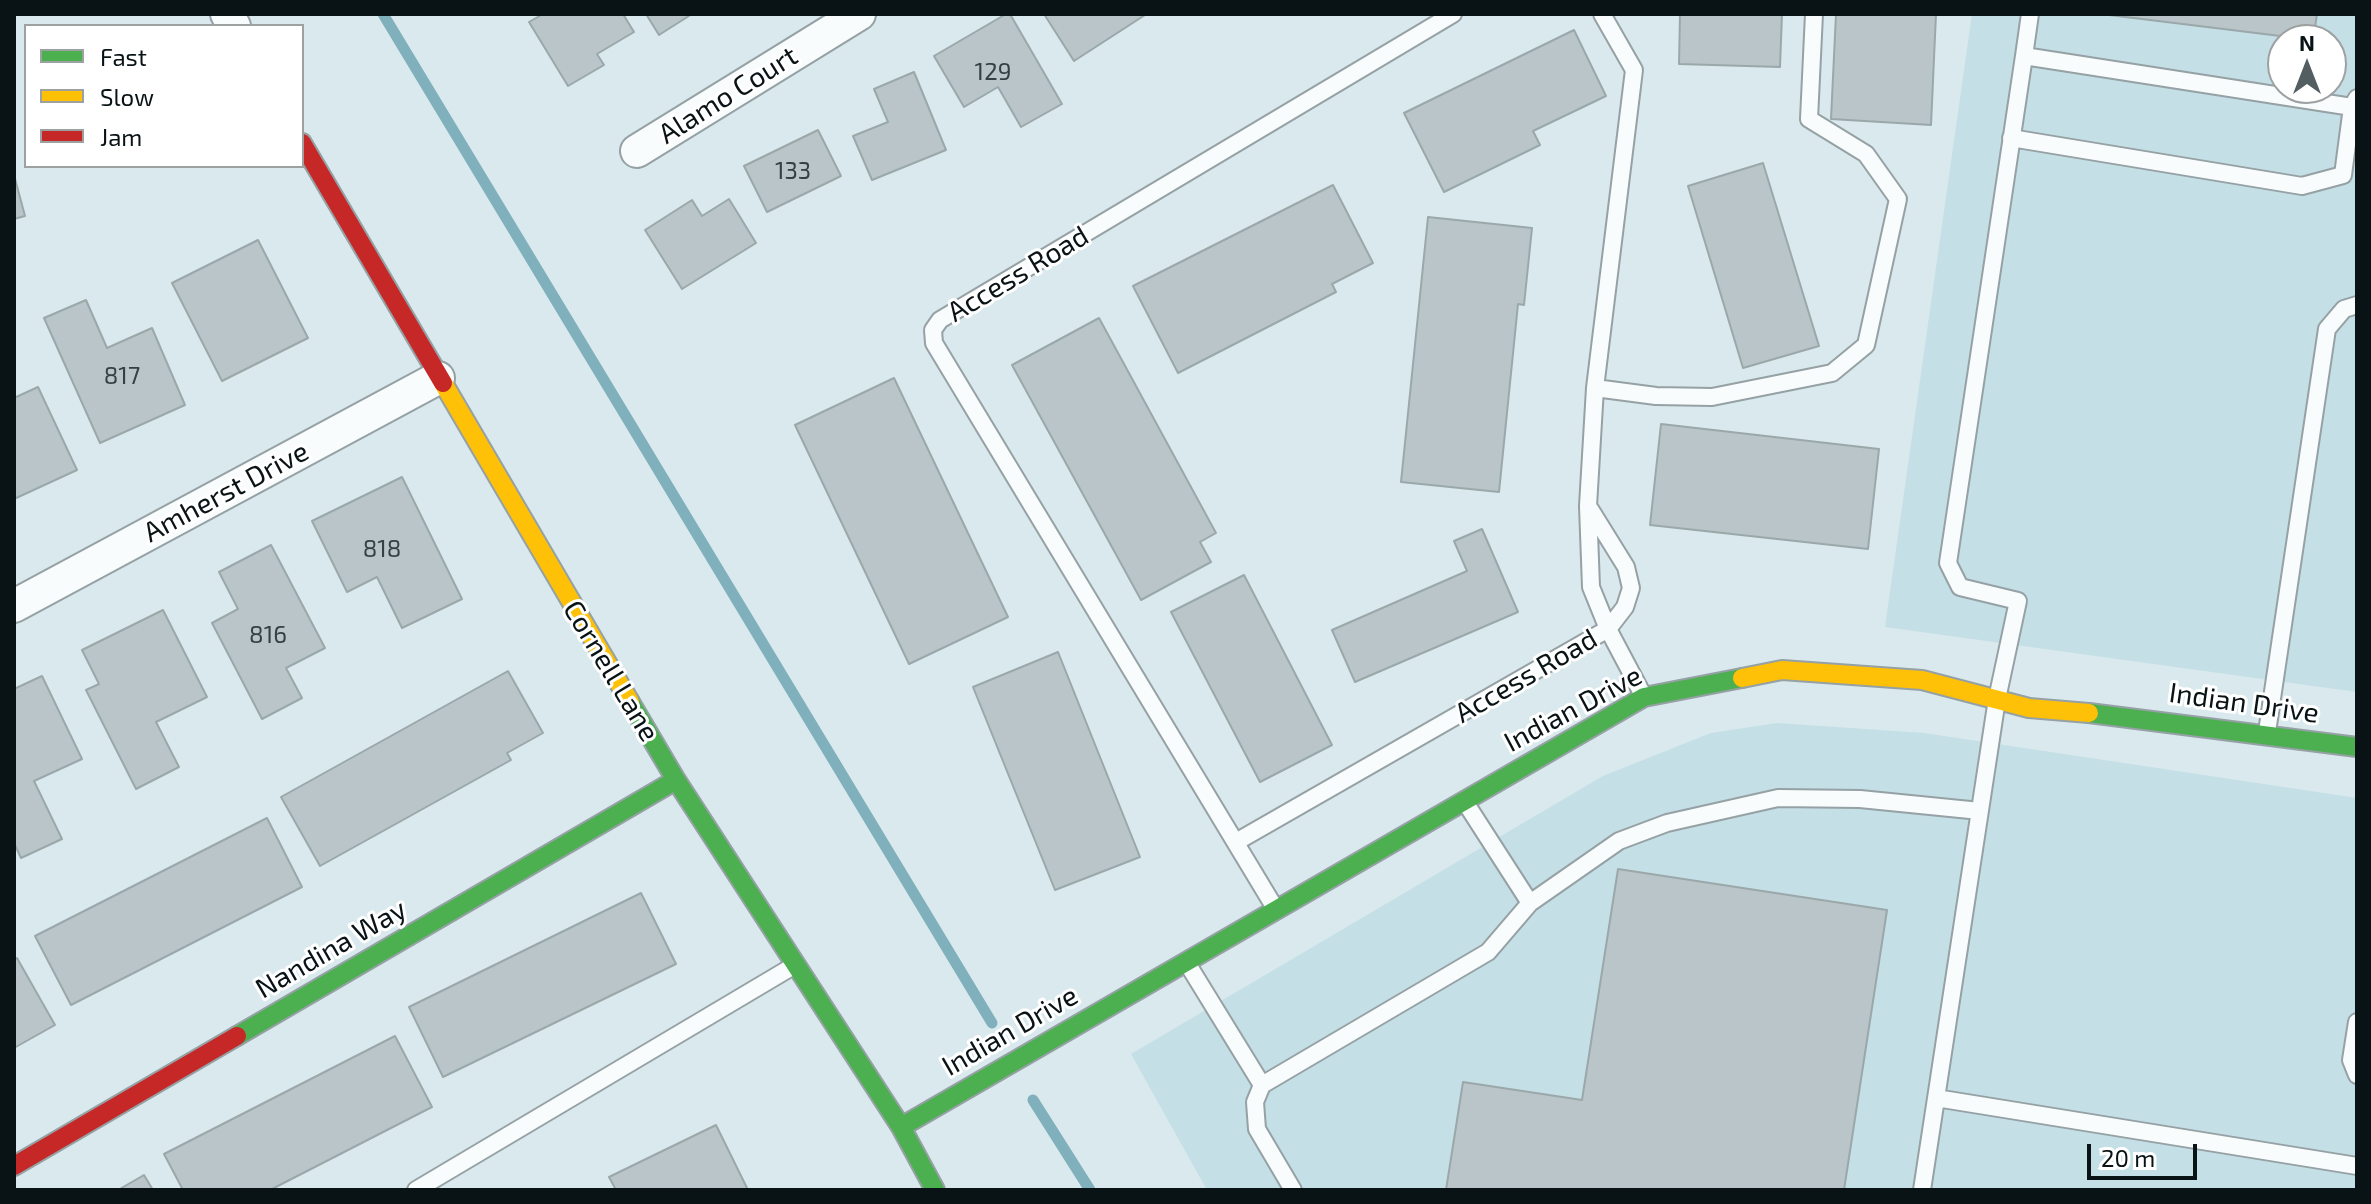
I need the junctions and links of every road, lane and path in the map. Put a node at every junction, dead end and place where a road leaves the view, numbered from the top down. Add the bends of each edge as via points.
1 (859, 14) edge
2 (1453, 14) edge
3 (1602, 14) edge
4 (1814, 14) edge
5 (2030, 14) edge
6 (2024, 56) junction
7 (2355, 102) edge
8 (2011, 138) junction
9 (304, 146) edge
10 (637, 151) dead end
11 (2357, 305) edge
12 (438, 378) junction
13 (1595, 388) junction
14 (1588, 506) junction
15 (14, 606) edge
16 (1608, 629) junction
17 (1644, 697) junction
18 (1997, 699) junction
19 (2267, 733) junction
20 (2357, 747) edge
21 (676, 780) junction
22 (1464, 801) junction
23 (1980, 811) junction
24 (1236, 842) junction
25 (1530, 903) junction
26 (1276, 910) junction
27 (1186, 962) junction
28 (796, 964) junction
29 (2357, 1022) edge
30 (2357, 1075) edge
31 (1262, 1085) junction
32 (1936, 1098) junction
33 (901, 1127) junction
34 (14, 1166) edge
35 (2357, 1166) edge
36 (416, 1190) edge
37 (935, 1190) edge
38 (1293, 1190) edge
39 (1922, 1190) edge

1 - 10 street, Alamo Court
2 - 24 lane, Access Road via 953,312 933,330 934,343
3 - 13 lane, Access Road via 1634,70
4 - 13 lane via 1809,119 1866,154 1898,199 1866,345 1832,373 1712,397
5 - 6 lane
6 - 7 lane
6 - 8 lane
7 - 8 lane via 2343,175 2302,186
8 - 18 lane via 1948,563 1960,587 2018,601
9 - 12 street, Cornell Lane
11 - 19 lane via 2344,309 2327,329
12 - 15 street, Amherst Drive
12 - 21 street, Cornell Lane
13 - 14 lane, Access Road
14 - 16 lane, Access Road via 1591,587
14 - 16 lane via 1626,567 1631,588 1625,607
16 - 17 lane, Access Road
16 - 24 lane, Access Road
17 - 18 street, Indian Drive via 1782,670 1922,680
17 - 22 street, Indian Drive
18 - 19 street, Indian Drive via 2029,708
18 - 23 lane
19 - 20 street, Indian Drive
21 - 28 street, Cornell Lane
21 - 34 street, Nandina Way
22 - 25 lane
22 - 26 street, Indian Drive
23 - 25 lane via 1817,797 1735,805 1619,841
23 - 32 lane
24 - 26 lane, Access Road
25 - 31 lane via 1488,952
26 - 27 street, Indian Drive
27 - 31 lane
27 - 33 street, Indian Drive
28 - 33 street, Cornell Lane
28 - 36 lane
29 - 30 lane via 2351,1060
31 - 38 lane via 1255,1102 1257,1129
32 - 35 lane
32 - 39 lane
33 - 37 street, Cornell Lane

